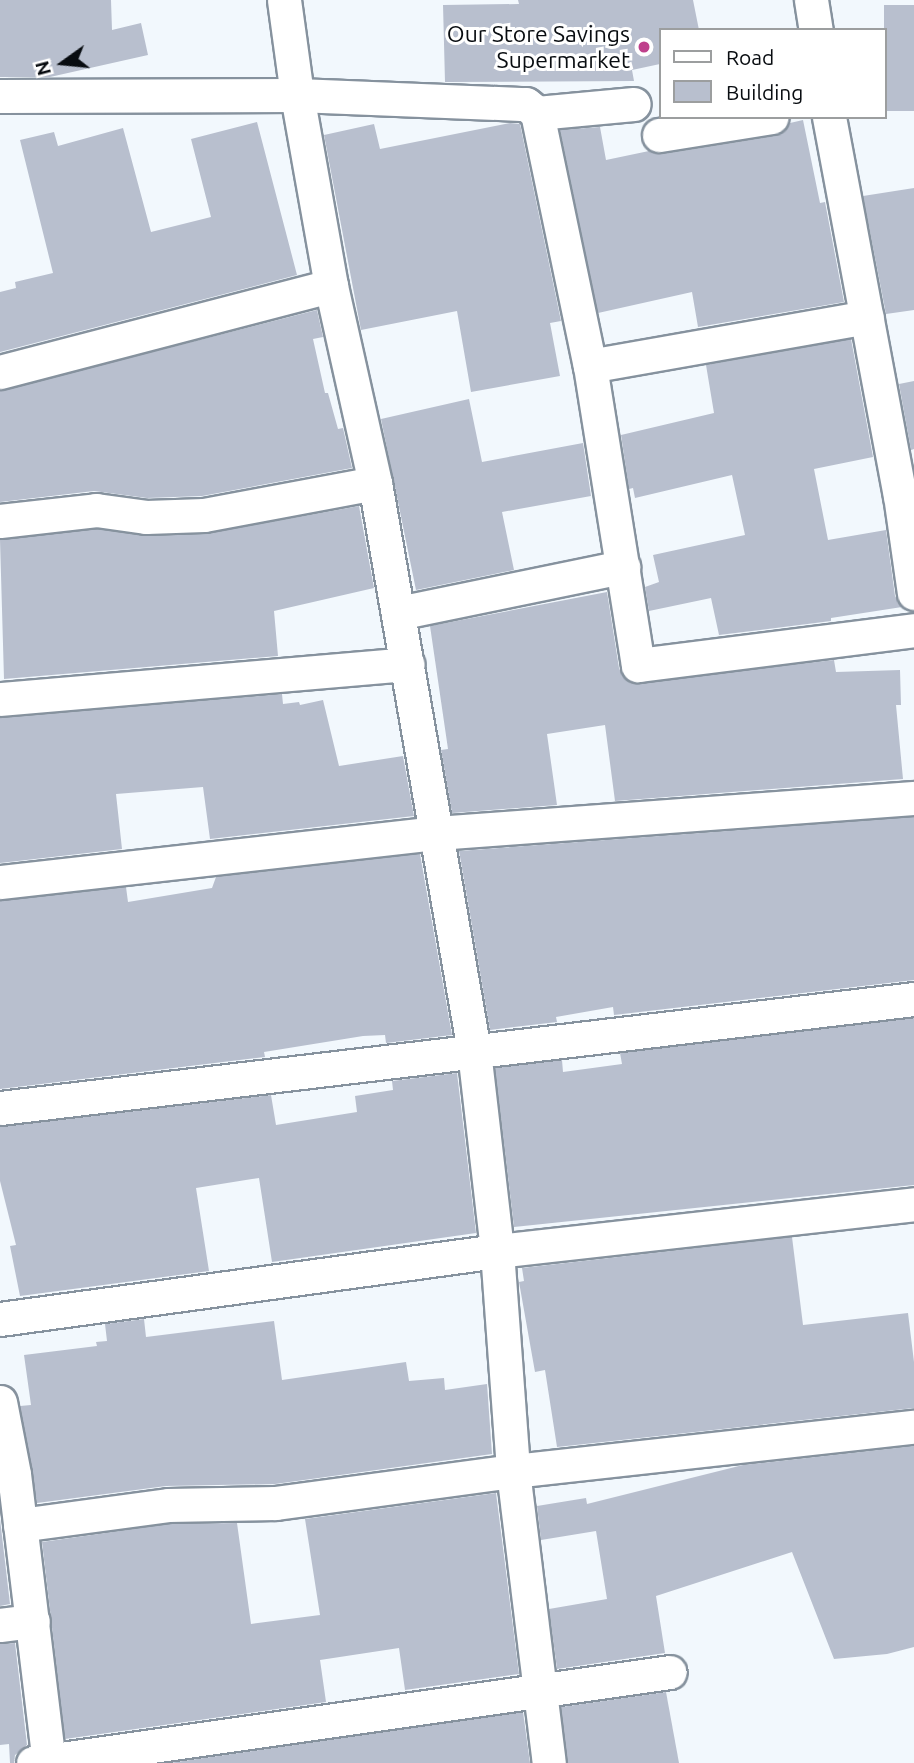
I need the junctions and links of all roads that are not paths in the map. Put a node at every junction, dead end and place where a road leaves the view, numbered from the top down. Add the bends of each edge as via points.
1 (284, 0) edge
2 (811, 0) edge
3 (816, 28) edge
4 (297, 95) junction
5 (0, 96) edge
6 (634, 104) dead end
7 (537, 113) junction
8 (759, 119) edge
9 (829, 119) edge
10 (659, 135) dead end
11 (331, 286) junction
12 (867, 317) junction
13 (590, 366) junction
14 (0, 372) edge
15 (375, 483) junction
16 (0, 521) edge
17 (623, 567) junction
18 (914, 593) edge
19 (398, 613) junction
20 (914, 630) edge
21 (408, 664) junction
22 (0, 699) edge
23 (914, 798) edge
24 (436, 833) junction
25 (0, 882) edge
26 (914, 999) edge
27 (474, 1051) junction
28 (0, 1108) edge
29 (914, 1204) edge
30 (497, 1251) junction
31 (0, 1319) edge
32 (0, 1402) edge
33 (914, 1427) edge
34 (513, 1471) junction
35 (7, 1475) edge
36 (20, 1525) junction
37 (33, 1621) junction
38 (0, 1625) edge
39 (670, 1672) dead end
40 (541, 1692) junction
41 (44, 1762) edge
42 (550, 1763) edge

1 - 4 street
2 - 3 street
4 - 5 street
4 - 7 street via 508,102 526,104
4 - 11 street
6 - 7 street
7 - 13 street
8 - 10 street
9 - 12 street
11 - 14 street
11 - 15 street
12 - 13 street
12 - 18 street
13 - 17 street
15 - 16 street via 204,515 146,517 96,510
15 - 19 street
17 - 19 street
17 - 20 street via 638,665
19 - 21 street
21 - 22 street
21 - 24 street
23 - 24 street
24 - 25 street
24 - 27 street
26 - 27 street
27 - 28 street
27 - 30 street
29 - 30 street
30 - 31 street
30 - 34 street
32 - 35 street
33 - 34 street
34 - 36 street via 276,1503 168,1505
34 - 40 street
35 - 36 street
36 - 37 street
37 - 38 street
37 - 41 street
39 - 40 street
40 - 41 street
40 - 42 street

